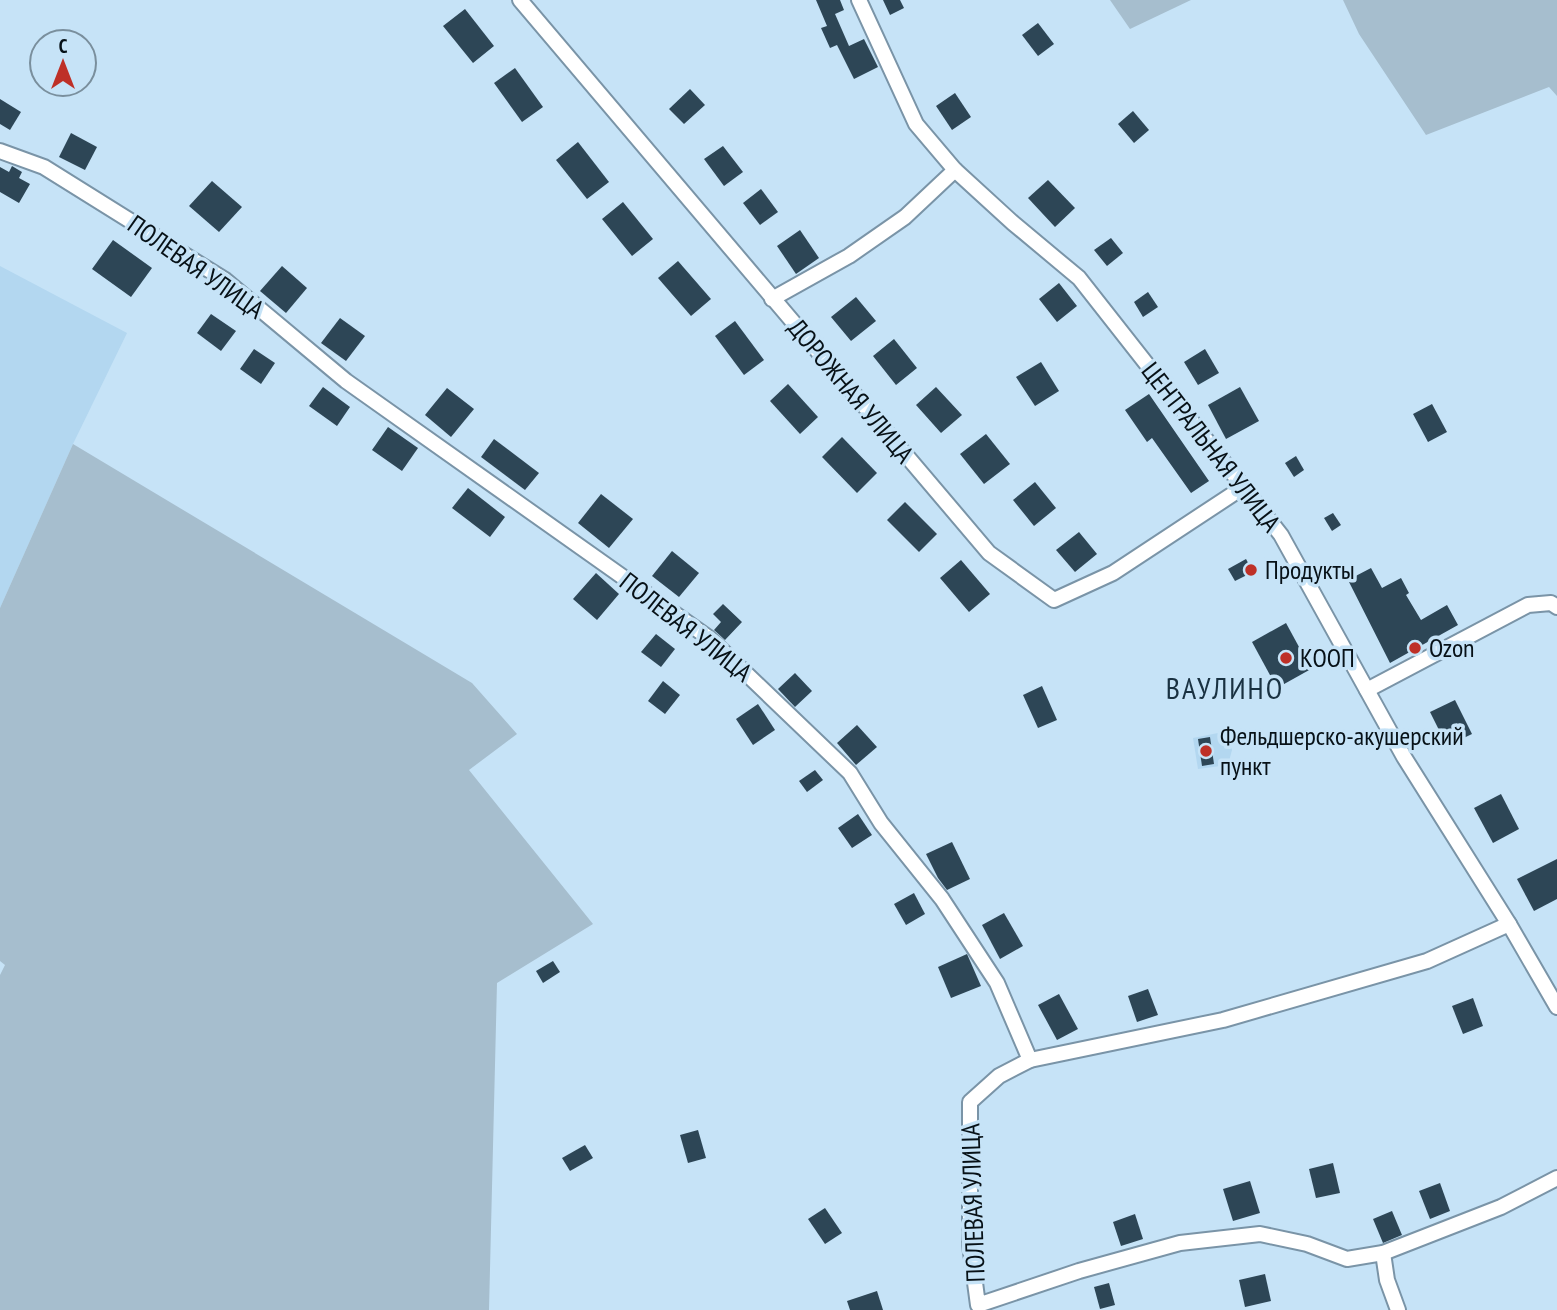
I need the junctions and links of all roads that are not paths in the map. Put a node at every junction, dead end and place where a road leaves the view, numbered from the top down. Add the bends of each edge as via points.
1 (520, 0) edge
2 (859, 0) edge
3 (0, 151) edge
4 (955, 170) junction
5 (772, 299) junction
6 (1242, 488) junction
7 (1557, 607) edge
8 (1367, 690) junction
9 (1509, 924) junction
10 (1551, 982) edge
11 (1557, 1007) edge
12 (1030, 1060) junction
13 (1557, 1178) edge
14 (1383, 1253) junction
15 (974, 1308) edge
16 (1398, 1310) edge

1 - 5 street, ДОРОЖНАЯ УЛИЦА
2 - 4 street, ЦЕНТРАЛЬНАЯ УЛИЦА via 915,124
3 - 12 street, ПОЛЕВАЯ УЛИЦА via 44,167 225,280 346,382 709,638 850,773 997,983
4 - 5 street via 872,241
4 - 6 street, ЦЕНТРАЛЬНАЯ УЛИЦА via 1079,278
5 - 6 street, ДОРОЖНАЯ УЛИЦА via 989,553 1054,600 1113,573
6 - 8 street, ЦЕНТРАЛЬНАЯ УЛИЦА via 1281,535
7 - 8 street via 1551,603 1528,605
8 - 9 street, ЦЕНТРАЛЬНАЯ УЛИЦА
9 - 10 street, ЦЕНТРАЛЬНАЯ УЛИЦА
9 - 12 street via 1427,961 1223,1020
10 - 11 street, ЦЕНТРАЛЬНАЯ УЛИЦА
12 - 15 street, ПОЛЕВАЯ УЛИЦА via 999,1076 970,1102
13 - 14 street, ПОЛЕВАЯ УЛИЦА via 1501,1207
14 - 15 street, ПОЛЕВАЯ УЛИЦА via 1347,1259 1259,1234 1180,1243 1079,1271
14 - 16 street

